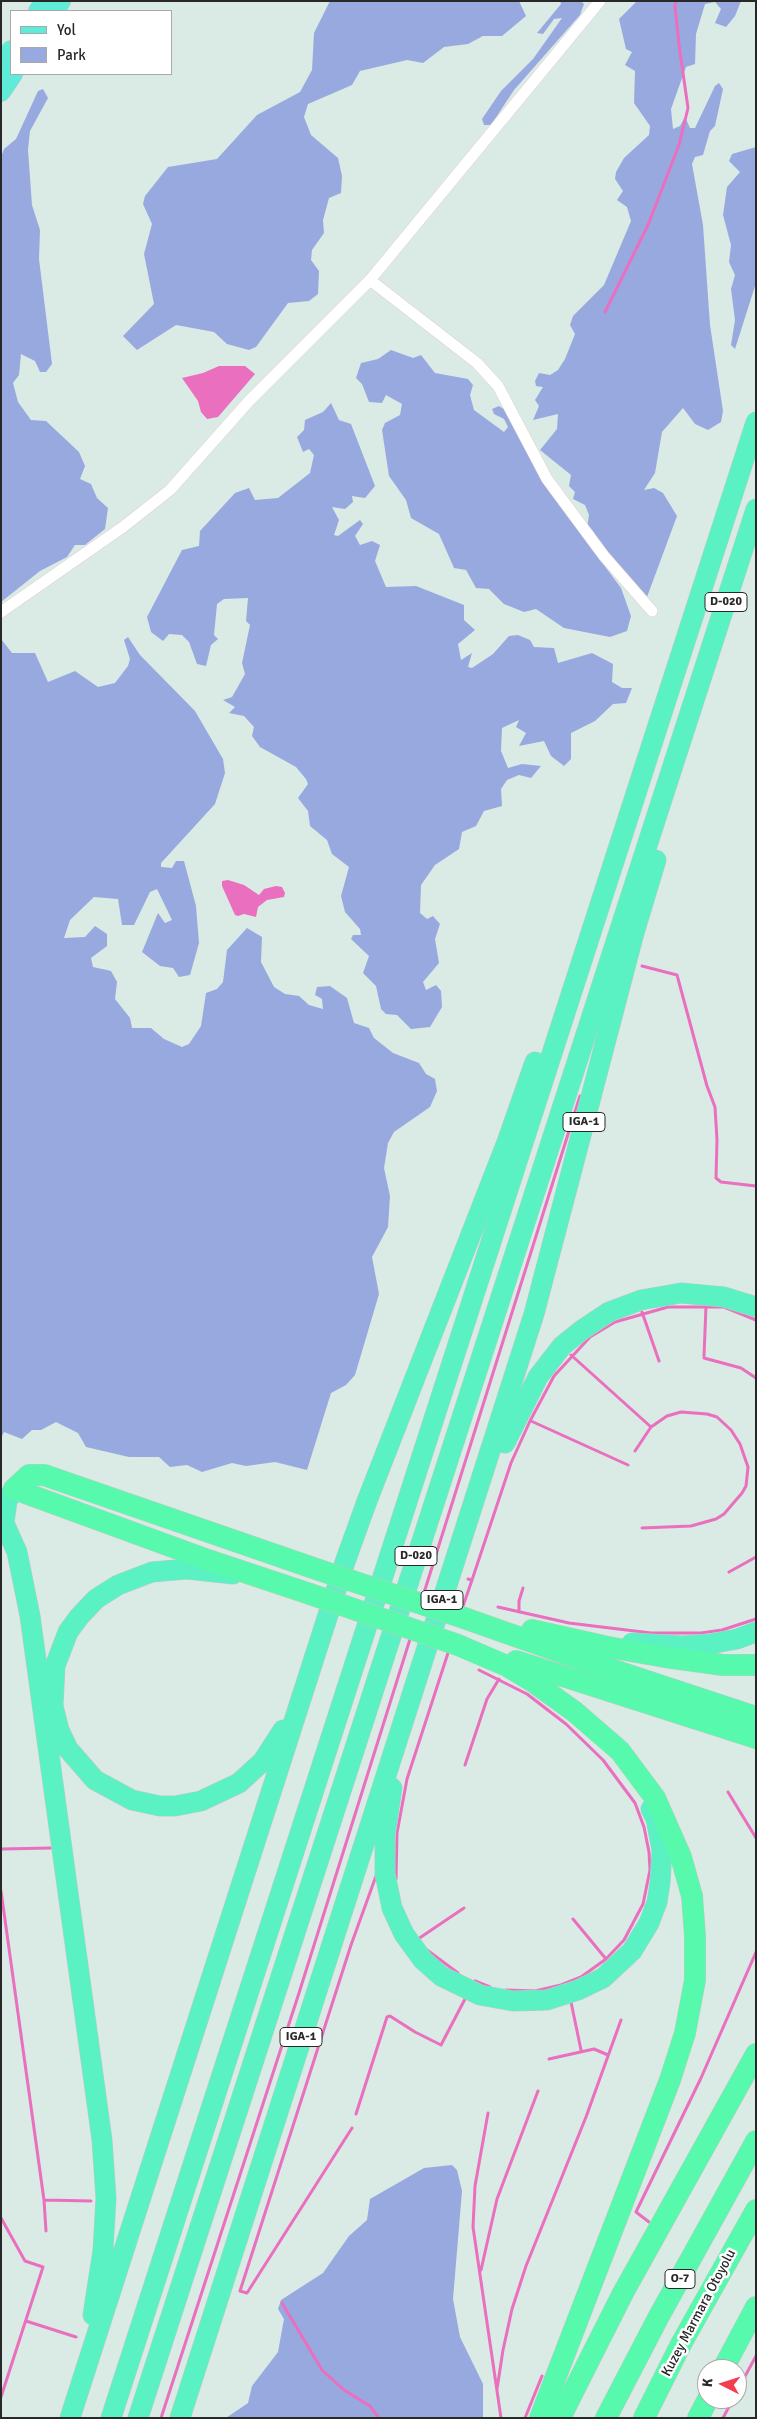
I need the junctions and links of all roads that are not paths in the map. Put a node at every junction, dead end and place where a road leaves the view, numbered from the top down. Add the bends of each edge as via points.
1 (600, 1) edge
2 (10, 51) edge
3 (1, 64) edge
4 (12, 75) edge
5 (1, 92) edge
6 (370, 280) junction
7 (756, 422) edge
8 (756, 509) edge
9 (652, 611) dead end
10 (1, 612) edge
11 (696, 696) junction
12 (665, 702) junction
13 (756, 1308) edge
14 (14, 1489) junction
15 (460, 1545) junction
16 (263, 1579) junction
17 (464, 1618) junction
18 (756, 1632) edge
19 (548, 1634) junction
20 (320, 1638) junction
21 (458, 1645) junction
22 (423, 1656) junction
23 (756, 1666) edge
24 (756, 1717) edge
25 (601, 1735) junction
26 (756, 1738) edge
27 (756, 2054) edge
28 (756, 2142) edge
29 (756, 2210) edge
30 (756, 2307) edge
31 (728, 2359) edge
32 (64, 2418) edge
33 (70, 2418) edge
34 (111, 2418) edge
35 (138, 2418) edge
36 (180, 2418) edge
37 (540, 2418) edge
38 (560, 2418) edge
39 (606, 2418) edge
40 (644, 2418) edge

1 - 6 street
2 - 3 main road
4 - 5 main road
6 - 9 street via 486,371 509,403 547,479 604,556
6 - 10 street via 250,401 170,490
7 - 12 highway, D-020
8 - 11 highway, D-020
11 - 15 highway, IGA-1 via 680,782 634,933 537,1306
11 - 35 highway, D-020
12 - 20 highway via 634,762 507,1142 367,1500
12 - 34 highway, D-020
13 - 15 highway via 724,1296 700,1293 664,1295 609,1312 562,1346 538,1377 509,1433 474,1522
14 - 16 highway
14 - 17 highway, bridge via 30,1475 44,1475
14 - 32 highway via 7,1501 4,1523 17,1552 30,1616 102,2140 106,2198 98,2293
15 - 22 highway, IGA-1
16 - 20 highway via 193,1569 152,1572 118,1585 79,1617 68,1632 54,1666 53,1706 68,1749 86,1772 109,1790 147,1805 175,1806 227,1790 253,1771 280,1736 304,1669
16 - 21 highway, bridge
17 - 19 highway
17 - 24 highway
18 - 19 highway via 737,1639 683,1646
19 - 23 highway via 683,1660
20 - 33 highway
21 - 25 highway, IGA-1 via 508,1666 532,1681
21 - 26 highway
22 - 25 highway, IGA-1 via 418,1703 390,1796 385,1874 392,1908 422,1960 441,1976 470,1991 489,1998 513,2001 547,2000 568,1994 613,1970 632,1951 650,1923 657,1902 662,1865 657,1826 639,1786
22 - 36 highway, IGA-1
25 - 37 highway via 620,1752 655,1798 682,1857 692,1896 695,1980 686,2033 670,2080
27 - 38 highway via 623,2293
28 - 39 highway, O-7
29 - 40 highway, Kuzey Marmara Otoyolu / O-7 via 681,2344
30 - 31 highway

